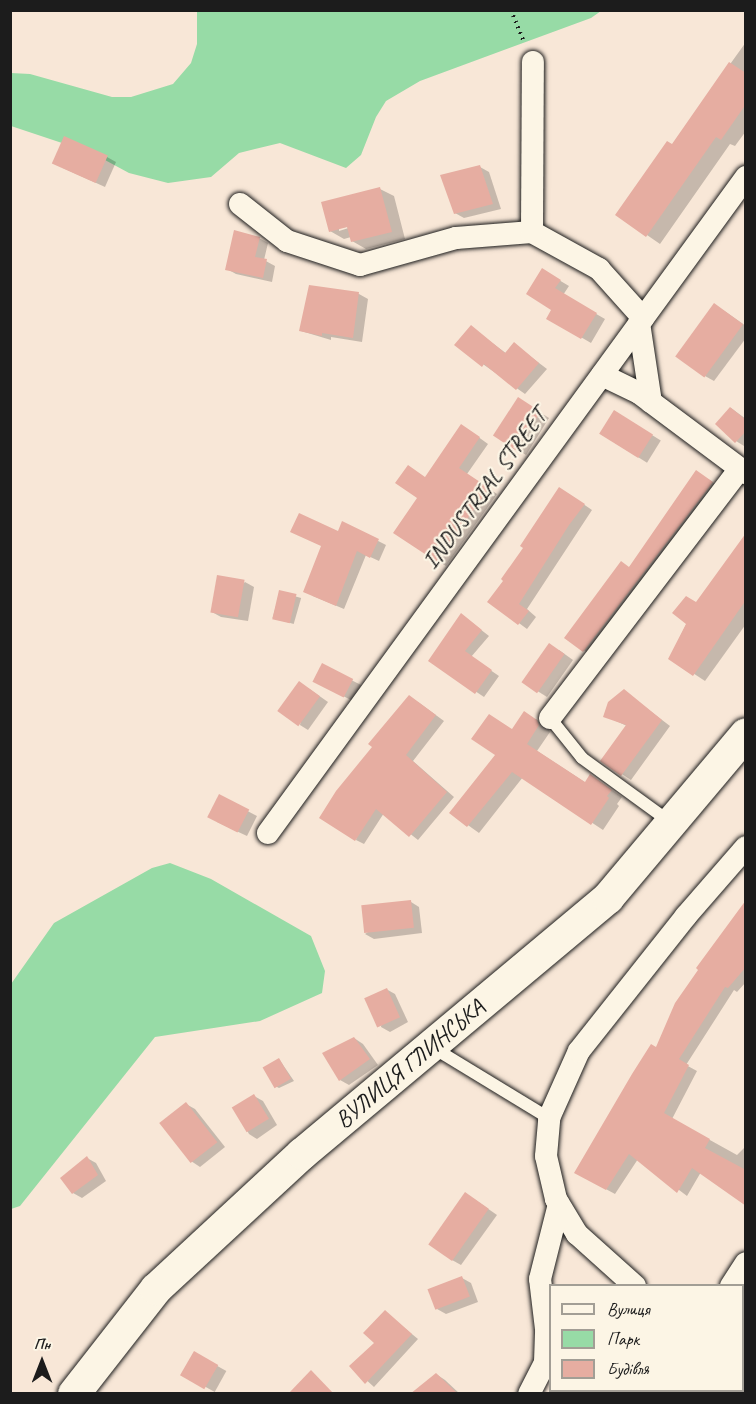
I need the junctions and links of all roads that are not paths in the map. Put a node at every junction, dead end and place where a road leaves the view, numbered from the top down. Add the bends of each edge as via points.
1 (533, 62) road end
2 (746, 177) edge
3 (240, 204) dead end
4 (532, 232) junction
5 (641, 321) junction
6 (602, 375) junction
7 (651, 402) junction
8 (743, 471) edge
9 (550, 718) joint
10 (746, 734) edge
11 (671, 823) junction
12 (268, 833) dead end
13 (746, 847) edge
14 (431, 1046) junction
15 (549, 1118) junction
16 (559, 1204) junction
17 (746, 1263) edge
18 (633, 1284) edge
19 (732, 1284) edge
20 (74, 1394) edge
21 (529, 1394) edge

1 - 4 street
2 - 5 street, INDUSTRIAL STREET
3 - 4 street via 287,241 360,265 456,238
4 - 5 street via 599,269
5 - 6 street, INDUSTRIAL STREET
5 - 7 street
6 - 7 street
6 - 12 street, INDUSTRIAL STREET
7 - 8 street
8 - 9 street
9 - 11 lane via 582,758
10 - 11 main road, ВУЛИЦЯ ГЛИНСЬКА
11 - 14 main road, ВУЛИЦЯ ГЛИНСЬКА via 608,898
13 - 15 street via 579,1051
14 - 15 lane
14 - 20 main road, ВУЛИЦЯ ГЛИНСЬКА via 302,1154 156,1289
15 - 16 street via 546,1156
16 - 18 street via 577,1234
16 - 21 street via 540,1279 545,1362
17 - 19 street

